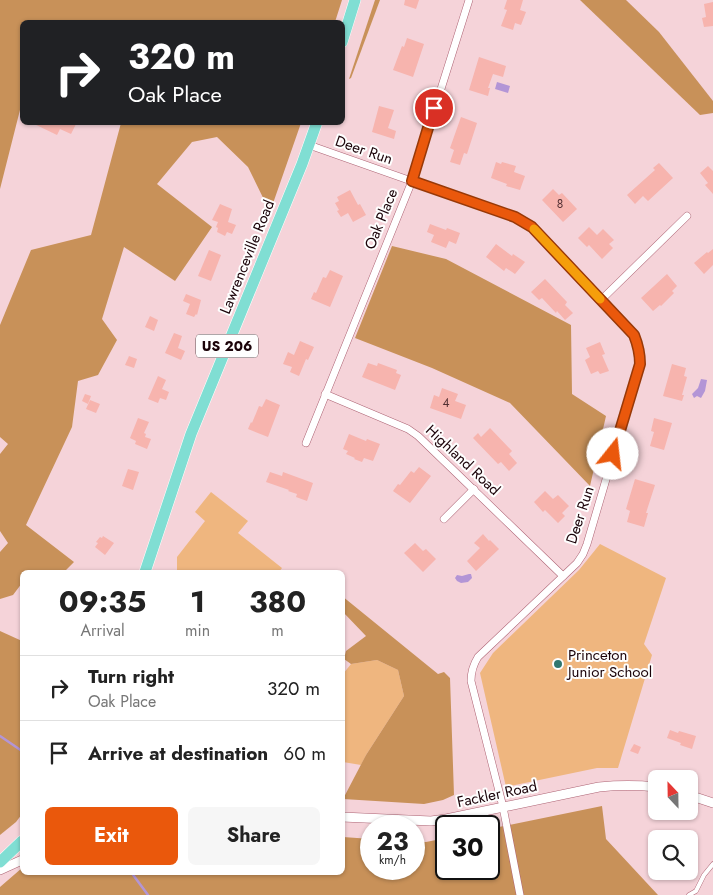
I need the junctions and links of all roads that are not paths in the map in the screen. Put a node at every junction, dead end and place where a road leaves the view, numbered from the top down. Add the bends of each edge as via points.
1 (355, 0) edge
2 (469, 0) edge
3 (345, 32) edge
4 (316, 125) edge
5 (309, 145) junction
6 (412, 181) junction
7 (687, 216) dead end
8 (601, 300) junction
9 (325, 394) junction
10 (306, 443) dead end
11 (474, 489) junction
12 (444, 519) dead end
13 (146, 570) edge
14 (563, 576) junction
15 (648, 786) edge
16 (698, 798) edge
17 (713, 803) edge
18 (502, 807) junction
19 (345, 817) edge
20 (20, 843) edge
21 (20, 861) edge
22 (0, 862) edge
23 (713, 864) edge
24 (0, 870) edge
25 (698, 893) edge
26 (520, 895) edge
27 (689, 895) edge

1 - 3 highway
2 - 6 street, Oak Place
4 - 5 highway, Lawrenceville Road / US 206
5 - 6 street, Deer Run
5 - 13 highway, Lawrenceville Road / US 206 via 191,434
6 - 8 street, Deer Run via 522,220
6 - 9 street, Oak Place
7 - 8 street
8 - 14 street, Deer Run via 634,335 640,364 587,544 577,563
9 - 10 street, Oak Place
9 - 11 street, Highland Road via 408,429
11 - 12 street
11 - 14 street, Highland Road
14 - 18 street, Deer Run via 473,664 471,681
15 - 18 street, Fackler Road via 600,787
16 - 17 street
18 - 19 street, Fackler Road via 430,821
18 - 26 street, Deer Run
20 - 22 highway
21 - 24 street
23 - 25 lane via 704,875
25 - 27 lane

